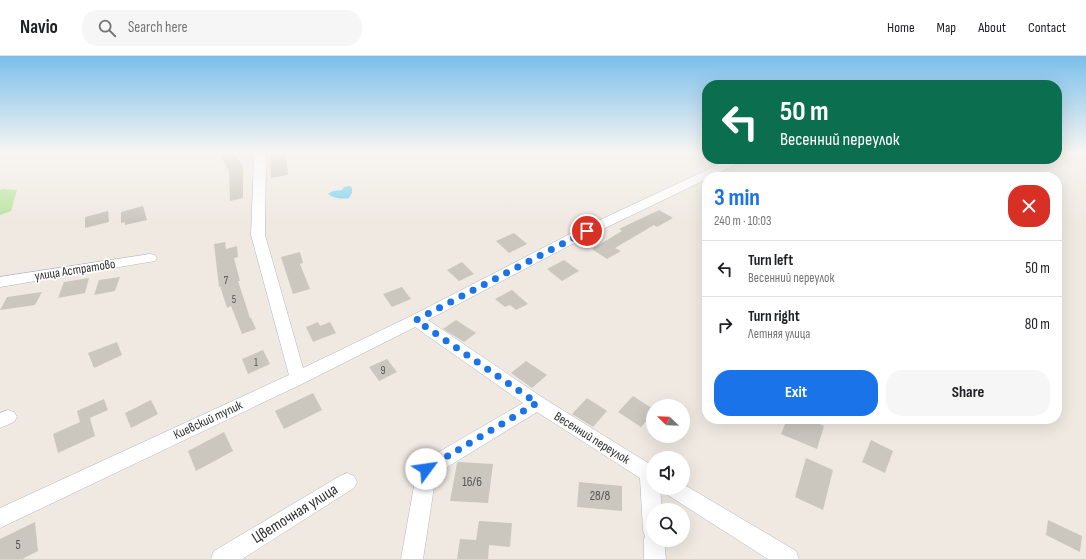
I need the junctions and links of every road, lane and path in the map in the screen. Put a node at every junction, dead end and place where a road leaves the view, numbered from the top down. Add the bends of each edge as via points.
1 (260, 175) edge
2 (702, 176) edge
3 (150, 258) dead end
4 (0, 282) edge
5 (420, 318) junction
6 (298, 378) junction
7 (537, 403) junction
8 (646, 471) edge
9 (348, 482) dead end
10 (684, 495) edge
11 (0, 518) edge
12 (654, 547) edge
13 (222, 559) edge
14 (412, 559) edge
15 (655, 559) edge
16 (788, 559) edge

1 - 6 street via 258,235
2 - 5 street, Киевский тупик via 573,238
3 - 4 street, улица Астратово
5 - 6 street, Киевский тупик
5 - 7 street, Весенний переулок
6 - 11 street, Киевский тупик
7 - 8 street, Весенний переулок
7 - 14 street via 426,469
9 - 13 street, Цветочная улица
10 - 16 street
12 - 15 street

